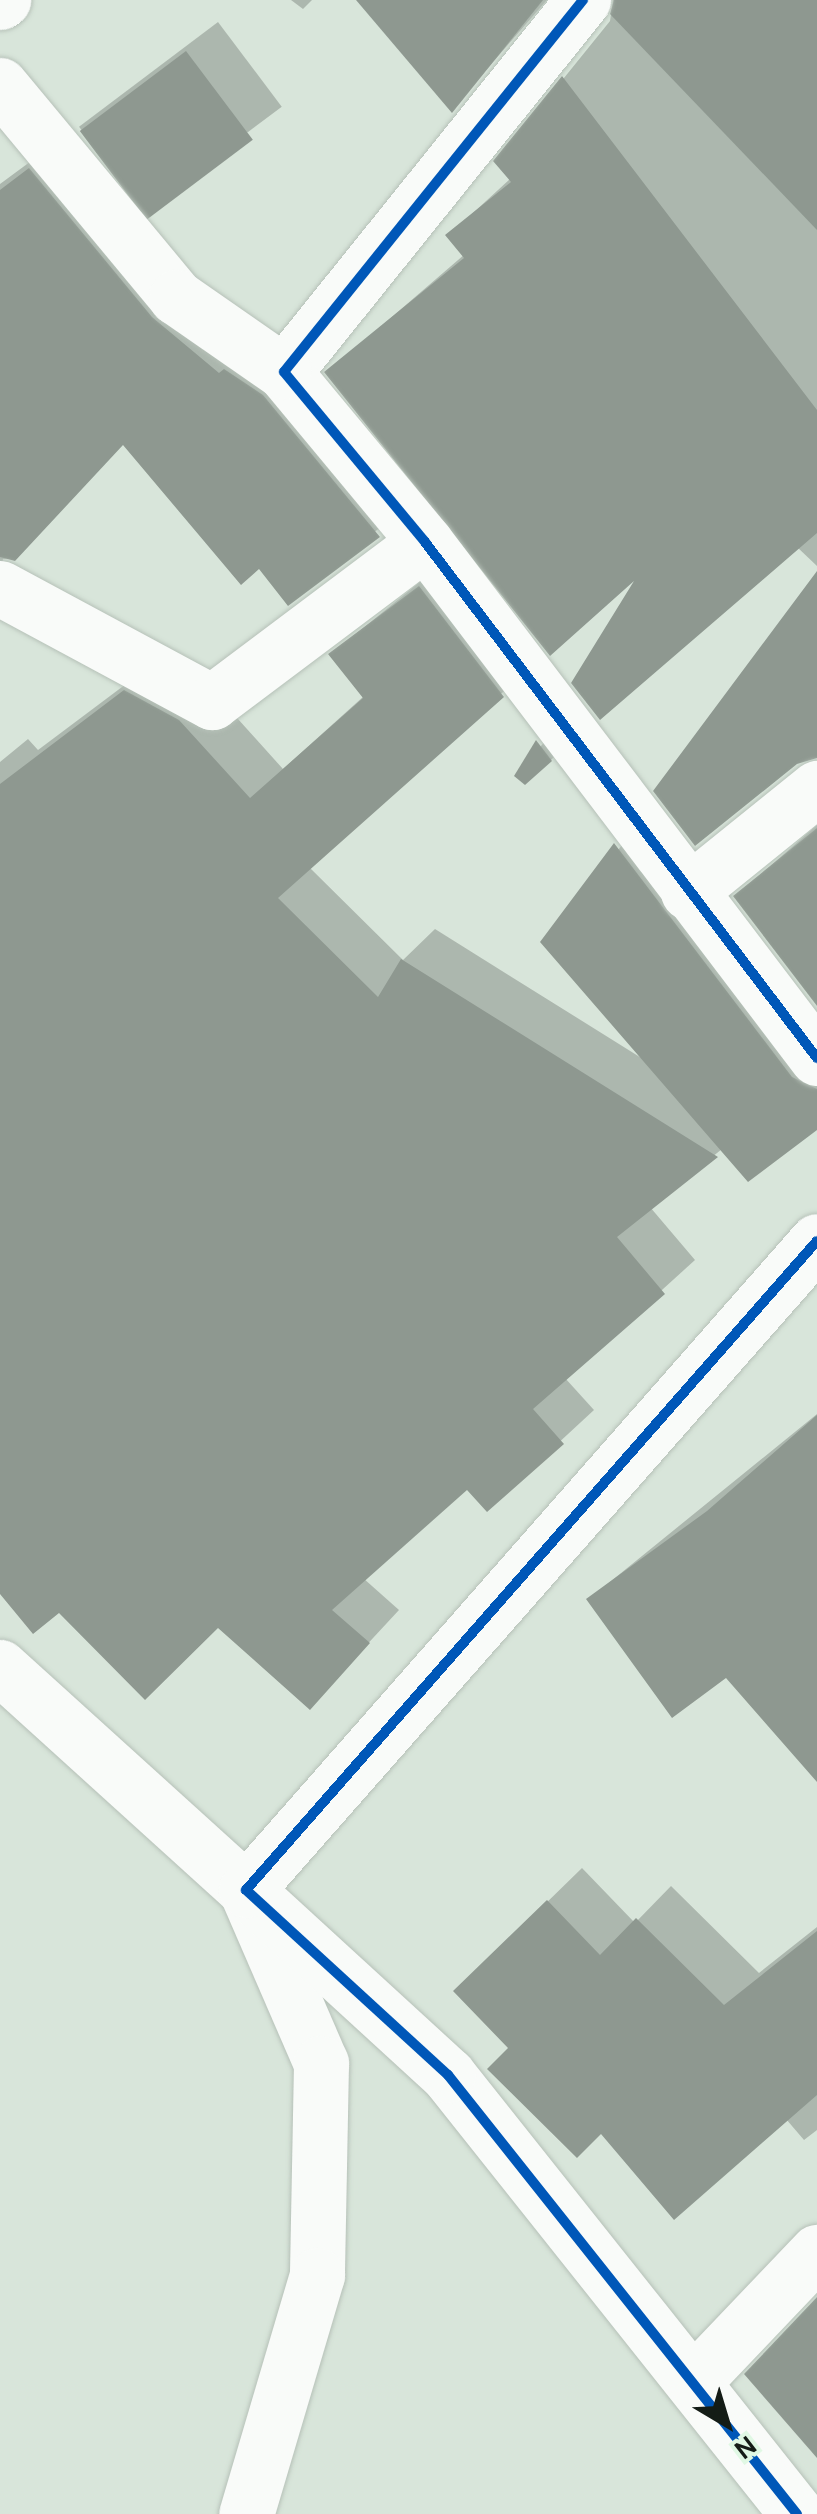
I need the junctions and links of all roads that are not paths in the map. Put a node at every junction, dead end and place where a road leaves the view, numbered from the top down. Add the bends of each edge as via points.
1 (583, 0) edge
2 (0, 86) edge
3 (284, 372) junction
4 (425, 542) junction
5 (0, 588) edge
6 (817, 788) edge
7 (688, 892) junction
8 (817, 1058) edge
9 (817, 1241) edge
10 (0, 1667) edge
11 (246, 1890) junction
12 (817, 2252) edge
13 (693, 2382) junction
14 (246, 2514) edge
15 (797, 2514) edge

1 - 3 street
2 - 3 street via 176,297
3 - 4 street
4 - 5 street via 212,702
4 - 7 street
6 - 7 street
7 - 8 street
9 - 11 street
10 - 11 street
11 - 13 street via 448,2075
11 - 14 street via 321,2063 317,2275
12 - 13 street
13 - 15 street

